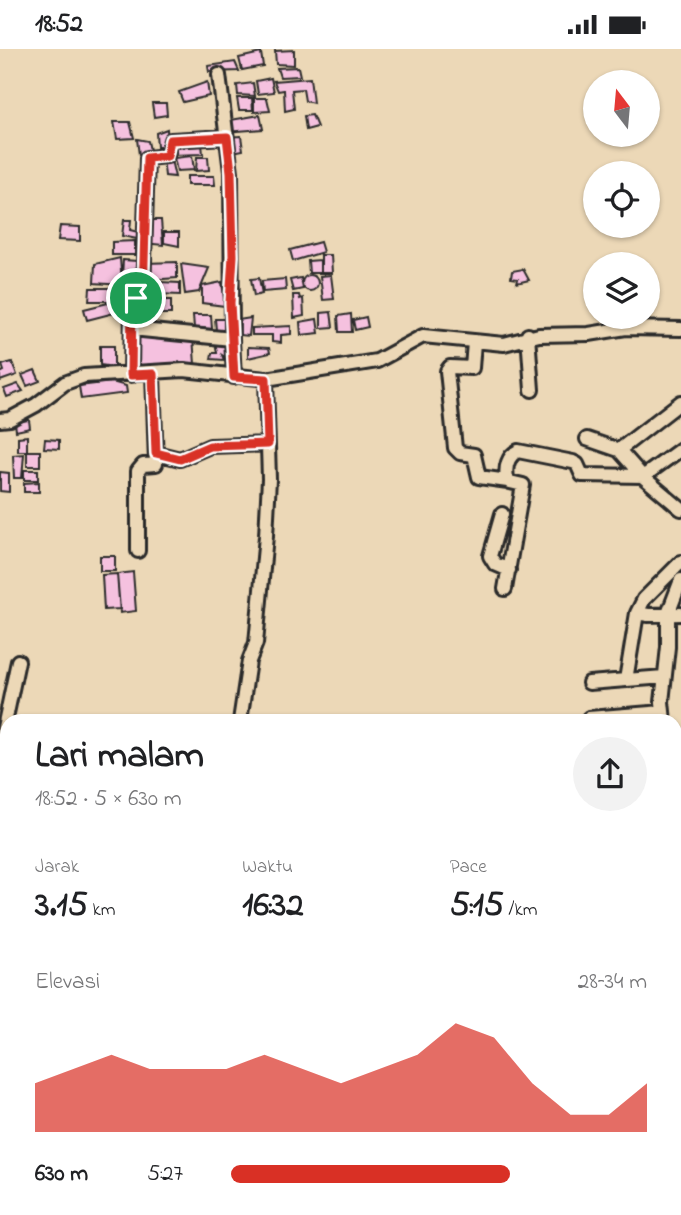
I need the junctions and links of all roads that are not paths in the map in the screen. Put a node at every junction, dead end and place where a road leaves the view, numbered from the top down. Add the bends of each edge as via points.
1 (219, 75) dead end
2 (227, 137) junction
3 (132, 329) junction
4 (681, 329) edge
5 (528, 335) junction
6 (232, 339) junction
7 (474, 342) junction
8 (153, 374) junction
9 (131, 375) junction
10 (234, 377) junction
11 (266, 379) junction
12 (532, 390) dead end
13 (681, 402) edge
14 (0, 420) edge
15 (587, 439) dead end
16 (268, 444) junction
17 (619, 450) junction
18 (680, 452) edge
19 (156, 453) junction
20 (642, 476) junction
21 (508, 481) junction
22 (681, 509) edge
23 (502, 514) dead end
24 (138, 551) dead end
25 (509, 570) junction
26 (679, 571) edge
27 (505, 589) dead end
28 (637, 613) junction
29 (675, 614) edge
30 (675, 649) edge
31 (18, 661) dead end
32 (664, 677) junction
33 (626, 680) junction
34 (589, 684) dead end
35 (8, 714) edge
36 (241, 714) edge
37 (664, 714) edge

1 - 2 street
2 - 3 street via 170,140 167,156 147,158 143,296 132,302
2 - 6 street
3 - 6 street
3 - 9 street
4 - 5 street
5 - 7 street via 504,344
5 - 12 street
6 - 10 street
7 - 11 street via 423,336 377,361
7 - 21 street via 472,368 450,367 447,371 455,448 474,455 479,477
8 - 9 street
8 - 10 street via 191,370
8 - 19 street
9 - 14 street via 84,376 10,419
10 - 11 street
11 - 16 street
13 - 17 street
15 - 17 street
16 - 19 street via 210,446 180,459
16 - 36 street via 256,643
17 - 20 street
18 - 20 street
19 - 24 street via 155,464 143,465 138,471
20 - 21 street via 582,475 573,462 518,451 509,457
20 - 22 street
21 - 25 street via 524,487
23 - 25 street via 490,556
25 - 27 street
26 - 28 street via 644,600
26 - 29 street
28 - 29 street
28 - 33 street
29 - 30 street
30 - 32 street
31 - 35 street
32 - 33 street
32 - 37 street
33 - 34 street

